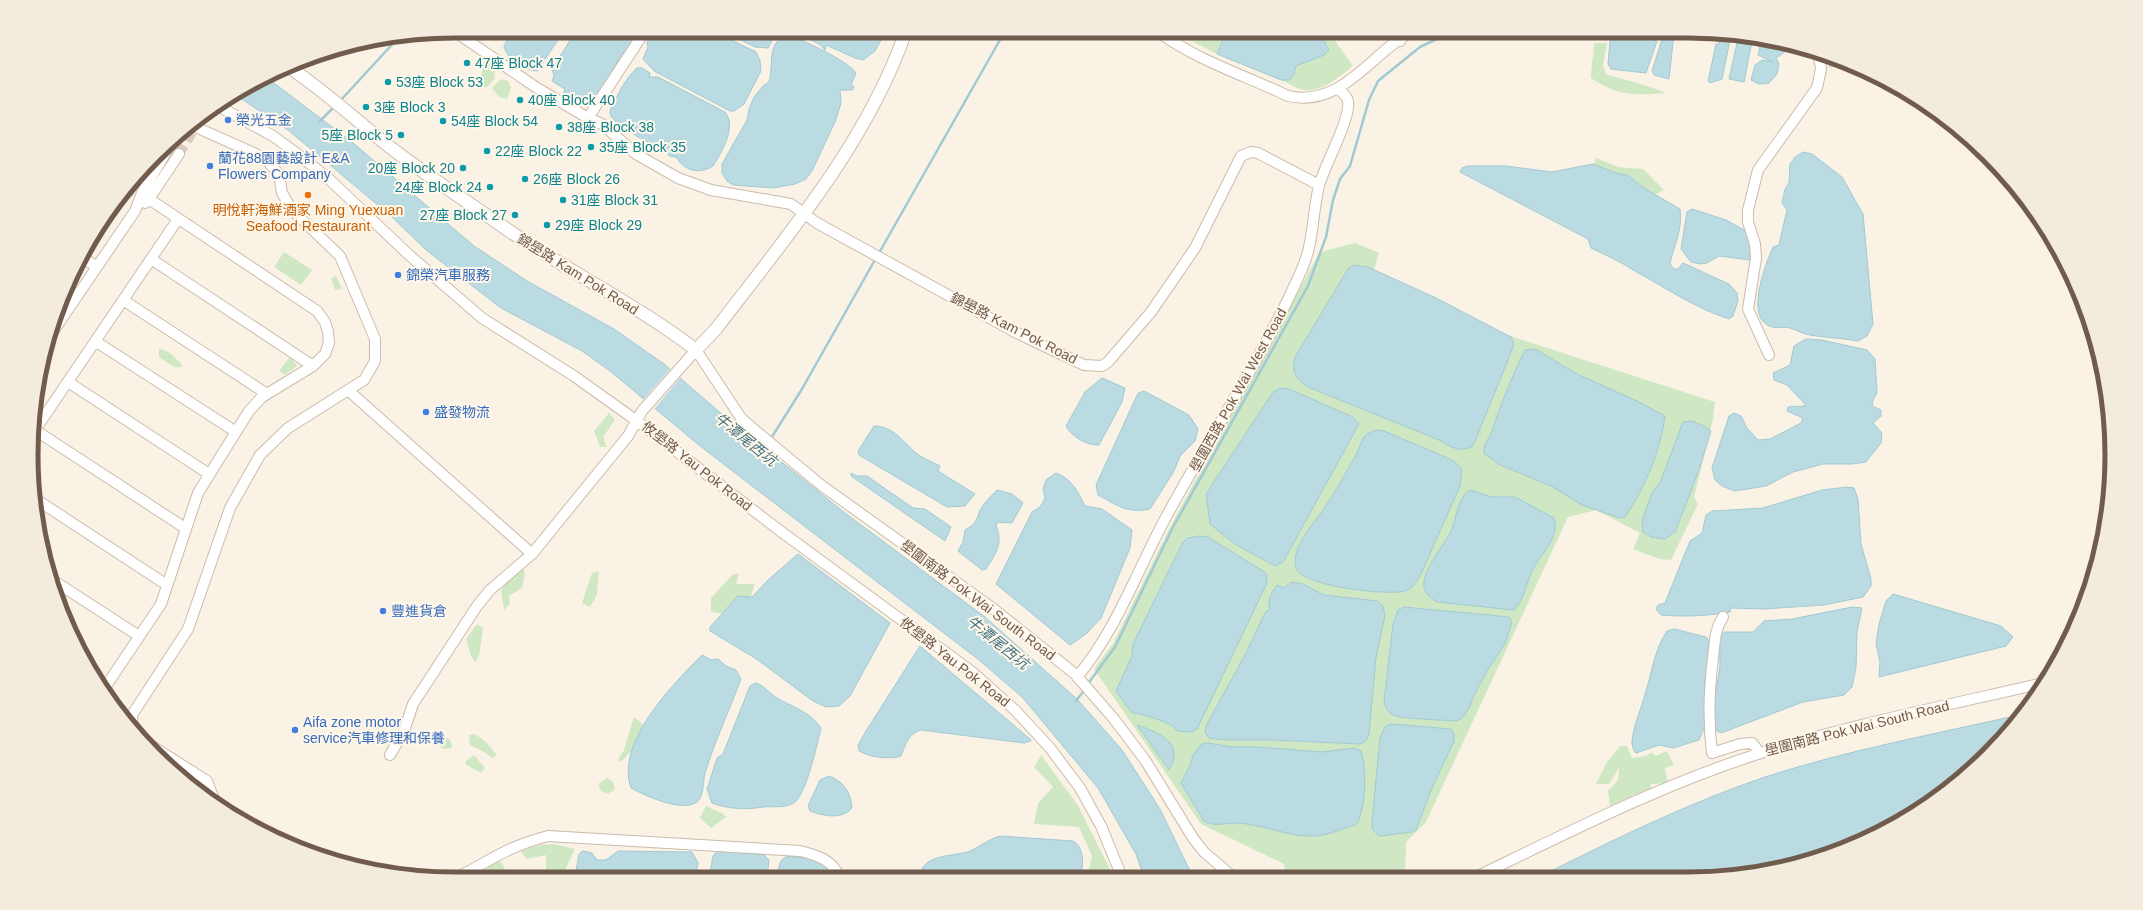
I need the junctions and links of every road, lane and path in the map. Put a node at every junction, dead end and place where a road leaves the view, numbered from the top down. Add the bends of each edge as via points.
1 (464, 38) edge
2 (640, 38) edge
3 (903, 38) edge
4 (1166, 38) edge
5 (1397, 38) edge
6 (1404, 38) edge
7 (1400, 41) junction
8 (1819, 59) edge
9 (294, 70) edge
10 (1338, 88) junction
11 (222, 108) edge
12 (588, 118) junction
13 (199, 126) edge
14 (166, 154) tunnel mouth
15 (178, 154) tunnel mouth
16 (1319, 186) junction
17 (146, 196) junction
18 (804, 212) junction
19 (178, 219) junction
20 (151, 259) junction
21 (87, 260) edge
22 (97, 267) junction
23 (123, 300) junction
24 (60, 322) edge
25 (96, 341) junction
26 (1769, 355) dead end
27 (689, 357) junction
28 (313, 366) junction
29 (68, 382) junction
30 (349, 391) junction
31 (267, 394) junction
32 (637, 421) junction
33 (40, 423) edge
34 (236, 432) junction
35 (39, 434) edge
36 (209, 474) junction
37 (41, 503) edge
38 (185, 528) junction
39 (532, 554) junction
40 (58, 584) edge
41 (167, 585) junction
42 (1723, 617) dead end
43 (139, 636) junction
44 (1078, 677) junction
45 (2037, 684) edge
46 (107, 685) edge
47 (133, 720) edge
48 (163, 753) edge
49 (1760, 753) junction
50 (390, 755) dead end
51 (212, 794) edge
52 (467, 872) edge
53 (837, 872) edge
54 (1120, 872) edge
55 (1227, 872) edge
56 (1486, 872) edge

1 - 12 street via 537,88
2 - 12 street
3 - 18 street via 882,89 865,120 842,160
4 - 10 street via 1197,56 1288,96 1300,99 1315,98
5 - 7 street
6 - 7 street
7 - 10 street
8 - 26 street via 1821,69 1817,88 1758,170 1748,210 1756,258 1748,309
9 - 27 street, 錦壆路 Kam Pok Road via 392,148 525,242 679,337
10 - 16 street, 壆圍西路 Pok Wai West Road via 1348,102 1345,119
11 - 32 street, 攸壆路 Yau Pok Road via 273,136 303,158 482,318 574,376
12 - 18 street via 602,124 636,154 678,178 711,190 785,202
13 - 30 street via 268,162 279,174 282,193 292,210 340,256 376,346 375,361 369,374
14 - 17 street
15 - 17 street
16 - 18 street, 錦壆路 Kam Pok Road via 1258,153 1252,152 1241,156 1195,248 1151,312 1113,358 1102,366 1084,365 1015,332 817,223
16 - 44 street, 壆圍西路 Pok Wai West Road via 1311,244 1302,271 1260,354 1166,518 1111,626
17 - 19 street
17 - 22 street
18 - 27 street via 716,329
19 - 20 street
19 - 28 street via 317,311 327,327 328,343 325,354
20 - 23 street
20 - 28 street
21 - 22 street
22 - 24 street
23 - 25 street
23 - 31 street
25 - 29 street
25 - 34 street
27 - 32 street
27 - 44 street, 壆圍南路 Pok Wai South Road via 742,418 821,485 991,607
28 - 31 street
29 - 33 street
29 - 36 street
30 - 39 street
30 - 47 street via 280,434 266,447 252,468 225,522 188,629 132,715
31 - 34 street via 253,406
32 - 39 street via 628,436
32 - 54 street, 攸壆路 Yau Pok Road via 779,530 971,671 1015,710 1050,748 1080,788 1102,826
34 - 36 street
35 - 38 street
36 - 38 street via 198,493
37 - 41 street
38 - 41 street
39 - 50 street via 490,590 462,628 451,649 413,704 404,731
40 - 43 street
41 - 43 street via 160,604
42 - 49 street via 1714,635 1709,685 1708,712 1712,753 1752,743
43 - 46 street
44 - 55 street, 壆圍南路 Pok Wai South Road via 1145,760 1193,838 1204,852
45 - 49 street, 壆圍南路 Pok Wai South Road via 1844,729
48 - 51 street via 207,781
49 - 56 street, 壆圍南路 Pok Wai South Road via 1662,790 1586,823
52 - 53 street via 532,840 548,836 800,851 822,856

